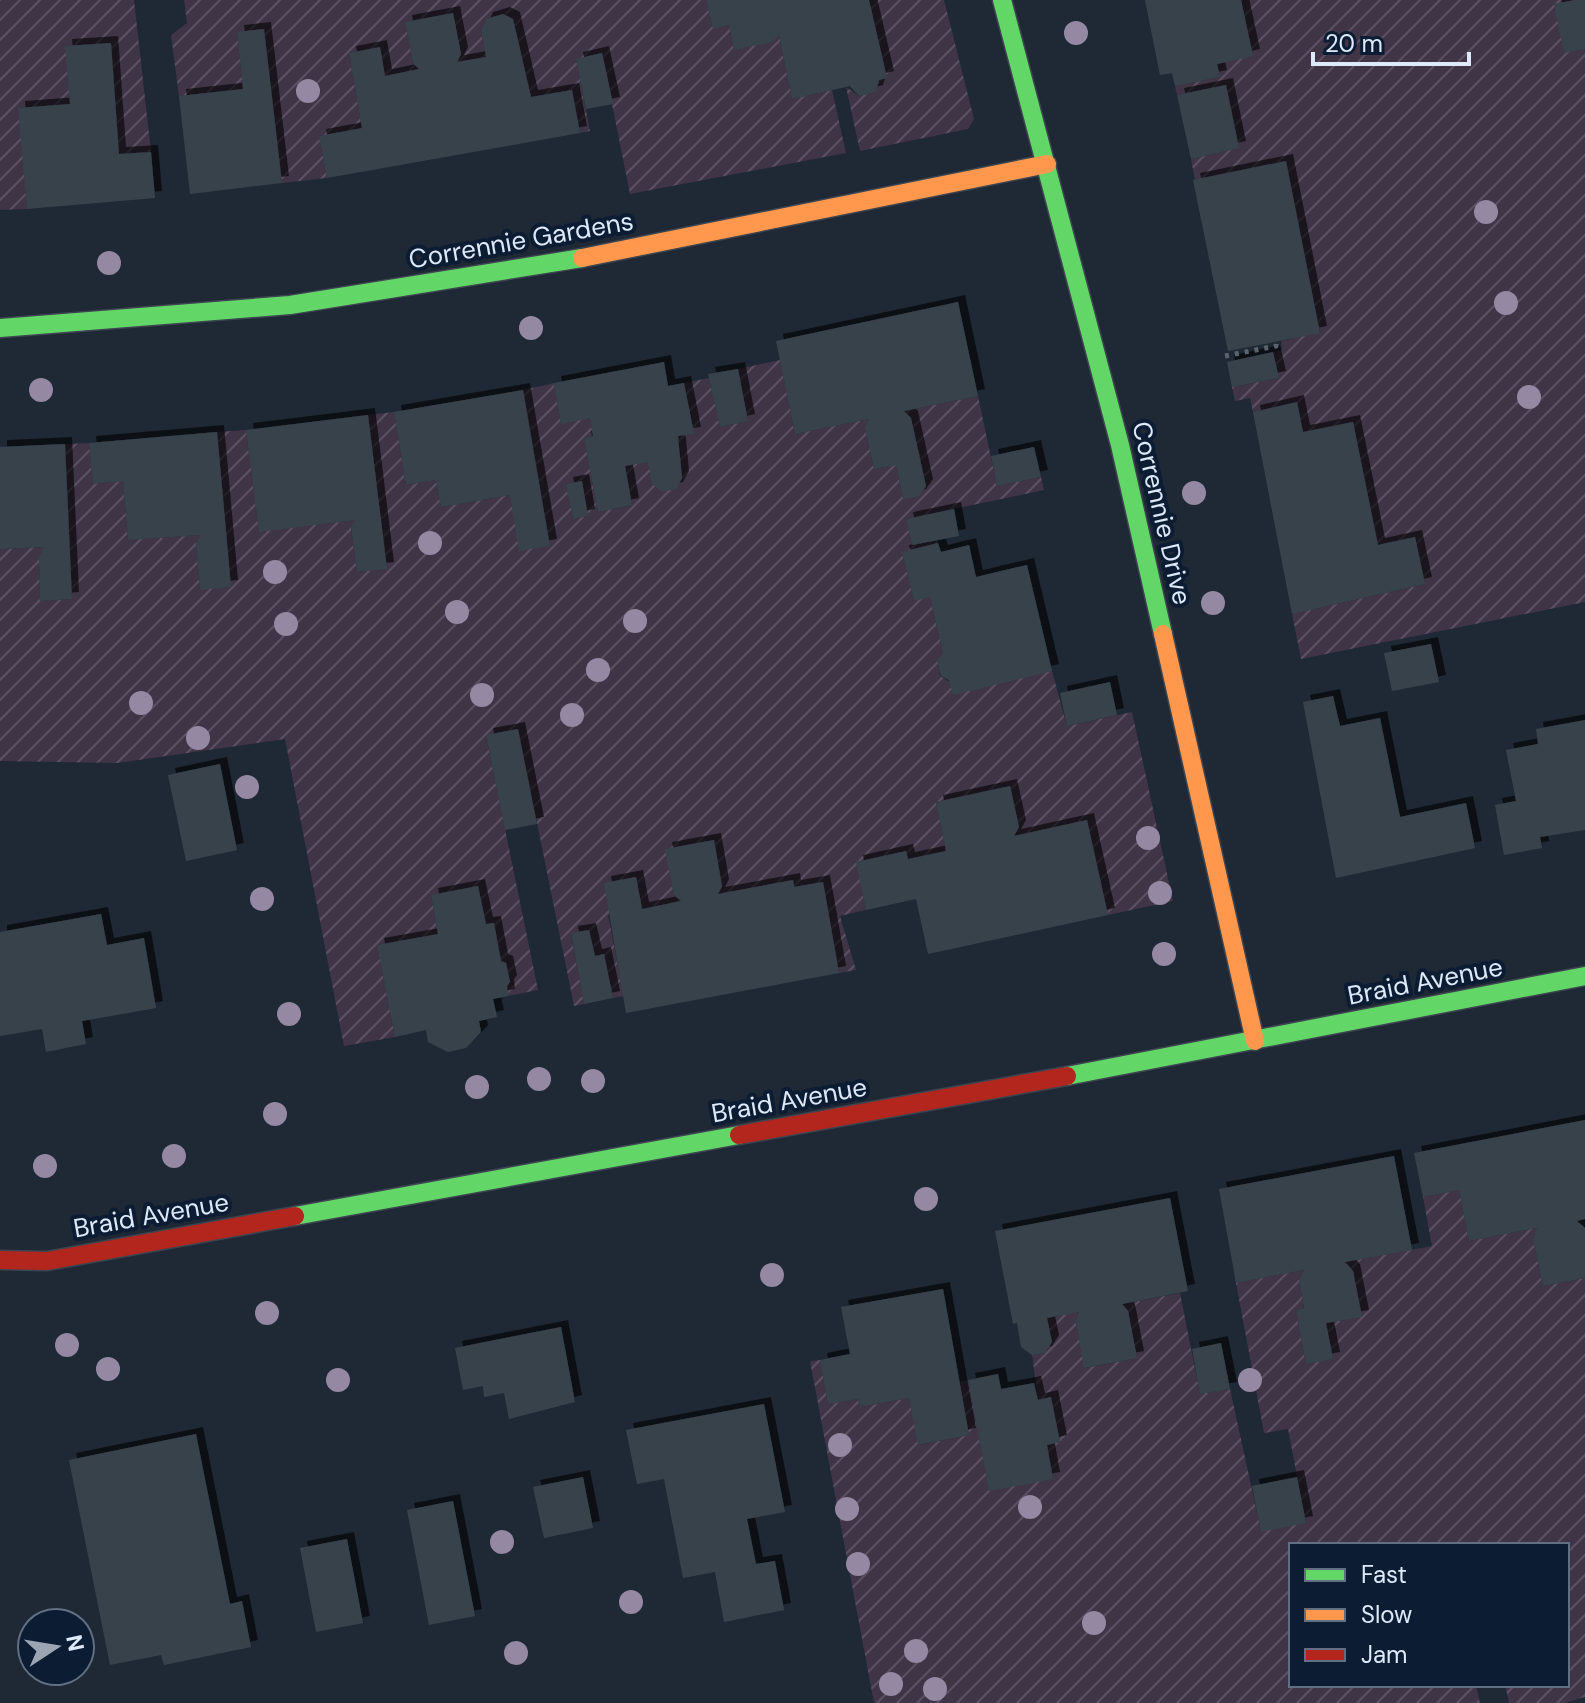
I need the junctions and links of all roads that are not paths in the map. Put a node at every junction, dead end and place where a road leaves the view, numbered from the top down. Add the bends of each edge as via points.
1 (1002, 0) edge
2 (1047, 164) junction
3 (0, 328) edge
4 (1585, 976) edge
5 (1255, 1041) junction
6 (0, 1260) edge

1 - 2 street, Corrennie Drive
2 - 3 street, Corrennie Gardens via 365,294 211,314
2 - 5 street, Corrennie Drive via 1127,475
4 - 5 street, Braid Avenue
5 - 6 street, Braid Avenue via 47,1261

